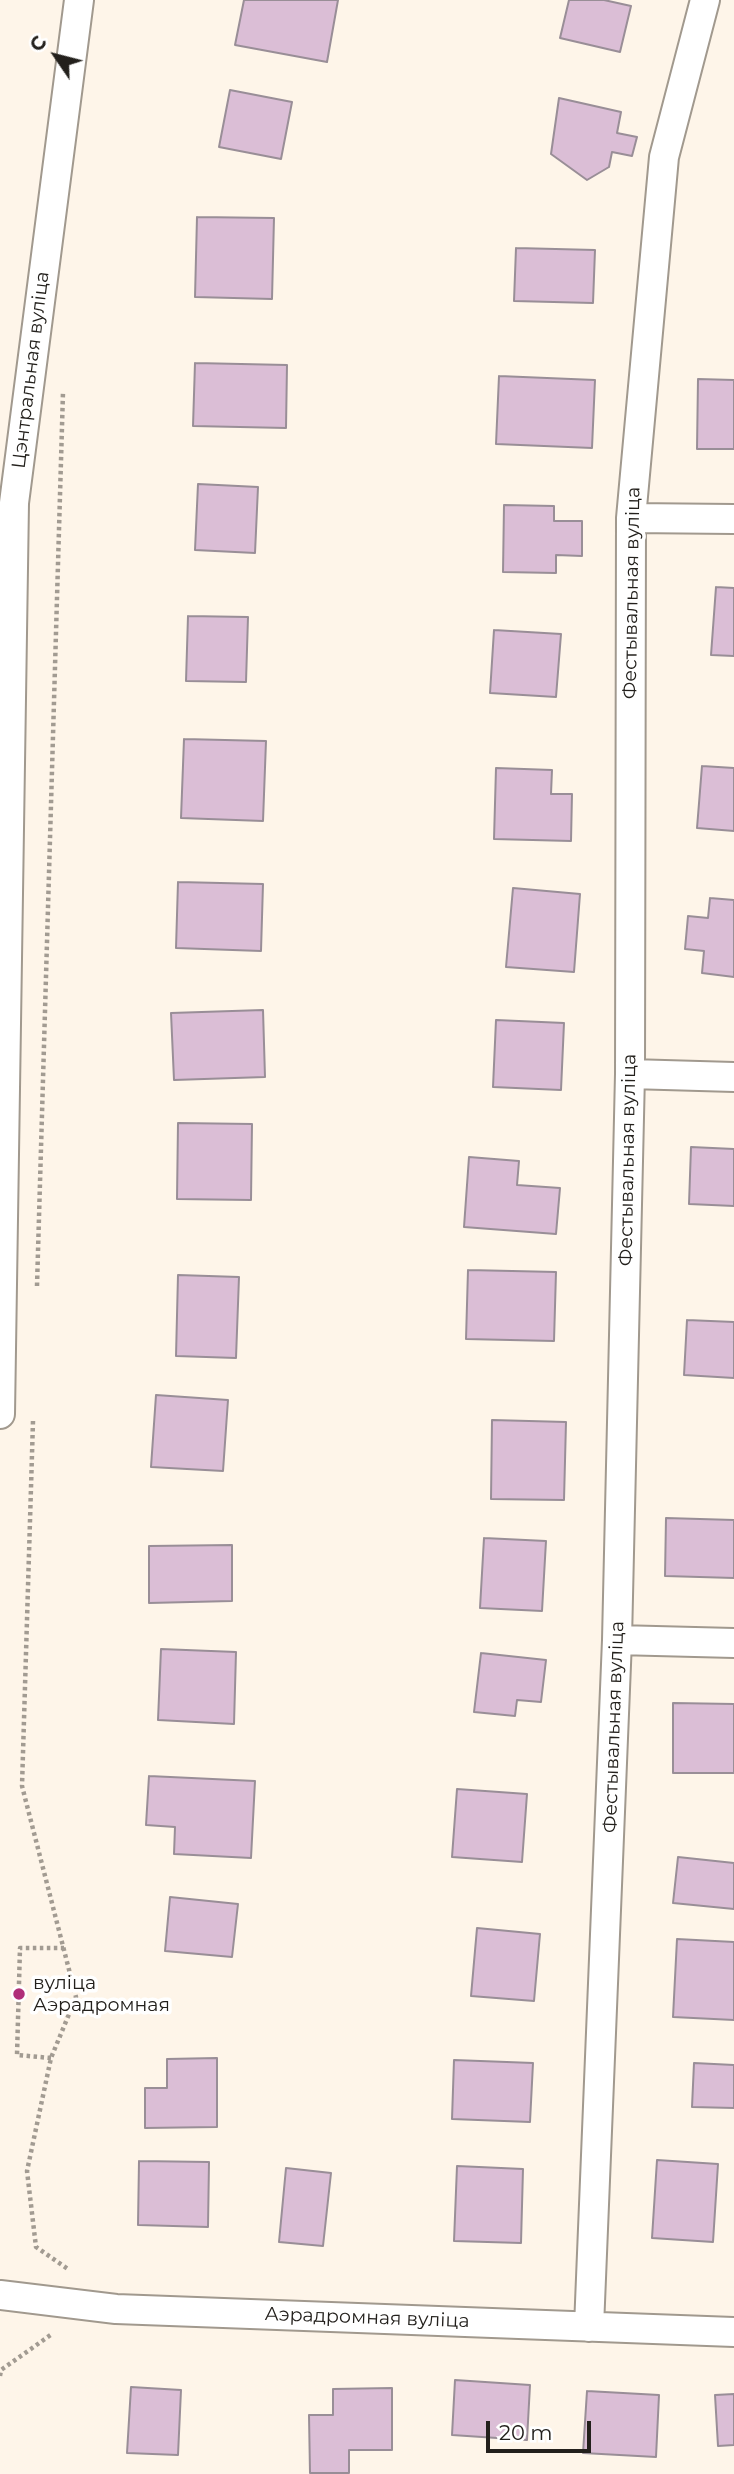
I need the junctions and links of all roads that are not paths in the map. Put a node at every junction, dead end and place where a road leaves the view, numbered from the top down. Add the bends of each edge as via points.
1 (79, 0) edge
2 (705, 0) edge
3 (631, 517) junction
4 (734, 519) edge
5 (630, 1074) junction
6 (734, 1077) edge
7 (0, 1414) edge
8 (617, 1640) junction
9 (734, 1643) edge
10 (0, 2295) edge
11 (589, 2327) junction
12 (734, 2332) edge

1 - 7 street, Цэнтральная вуліца via 14,503
2 - 3 street, Фестывальная вуліца via 664,157
3 - 4 street
3 - 5 street, Фестывальная вуліца
5 - 6 street
5 - 8 street, Фестывальная вуліца
8 - 9 street
8 - 11 street, Фестывальная вуліца
10 - 11 street, Аэрадромная вуліца via 116,2309
11 - 12 street, Аэрадромная вуліца

